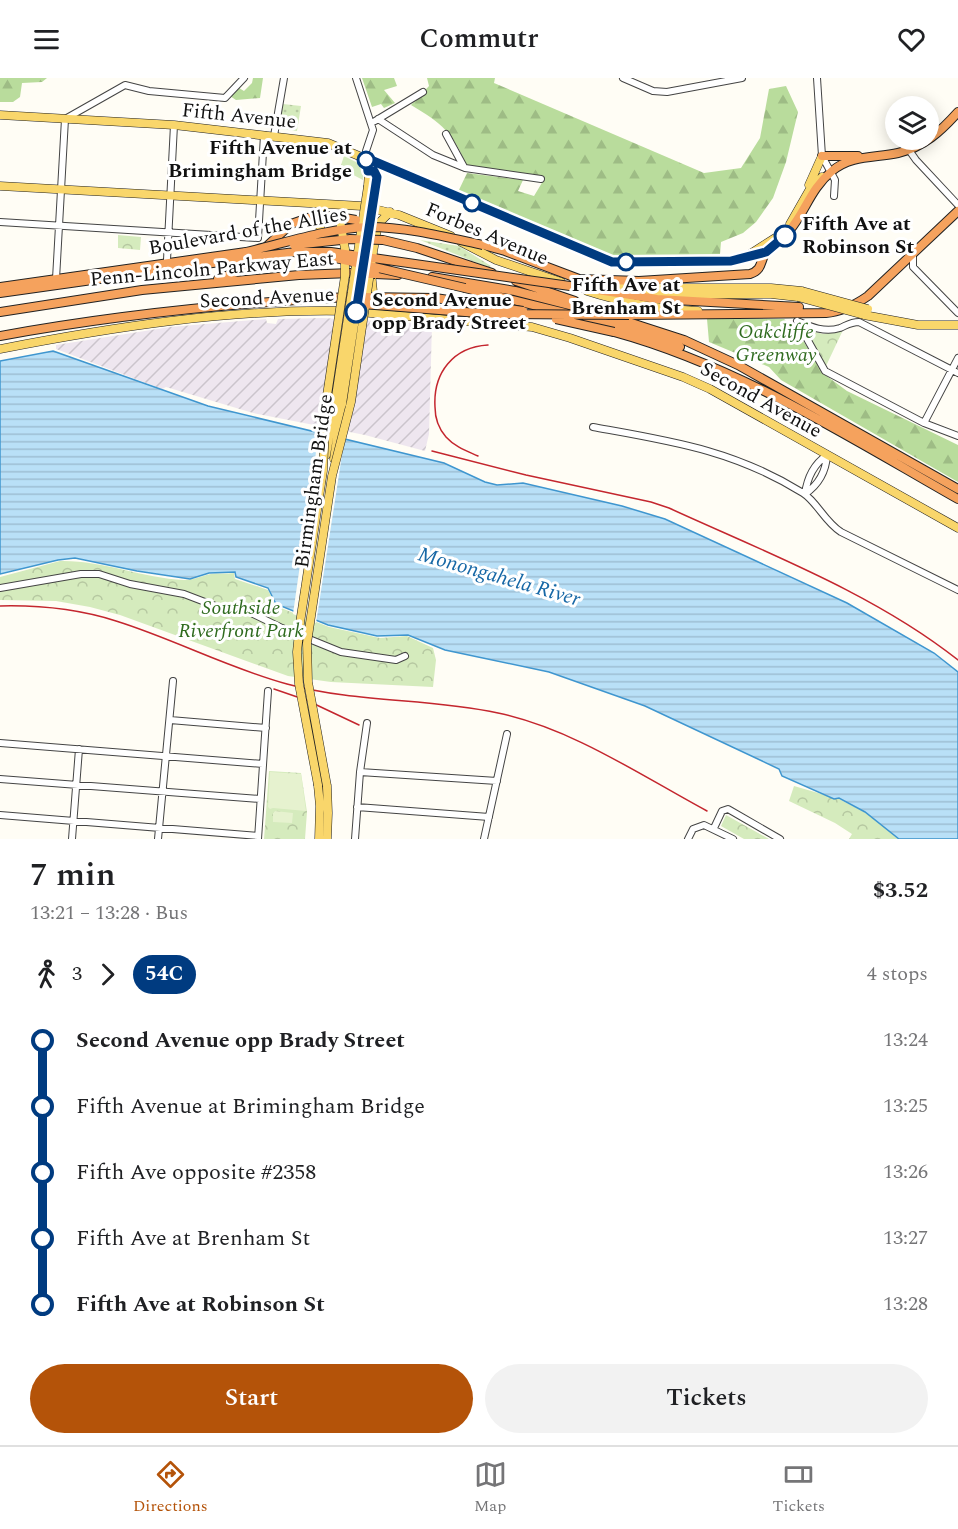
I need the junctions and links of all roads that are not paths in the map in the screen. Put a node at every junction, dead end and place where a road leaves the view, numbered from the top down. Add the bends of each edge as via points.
1 (244, 78) edge
2 (284, 78) edge
3 (356, 78) edge
4 (622, 78) edge
5 (741, 78) edge
6 (818, 78) edge
7 (423, 92) dead end
8 (958, 112) edge
9 (0, 115) edge
10 (65, 119) junction
11 (375, 121) junction
12 (174, 125) junction
13 (939, 131) edge
14 (446, 134) dead end
15 (264, 135) junction
16 (274, 136) junction
17 (909, 150) joint
18 (822, 156) junction
19 (867, 156) junction
20 (366, 158) junction
21 (465, 168) junction
22 (831, 172) junction
23 (541, 179) dead end
24 (0, 186) edge
25 (372, 187) junction
26 (61, 190) junction
27 (170, 196) junction
28 (805, 196) junction
29 (834, 196) dead end
30 (260, 201) junction
31 (321, 204) junction
32 (337, 204) junction
33 (958, 205) edge
34 (958, 211) edge
35 (390, 212) junction
36 (0, 222) edge
37 (60, 227) junction
38 (402, 229) junction
39 (168, 234) junction
40 (766, 252) junction
41 (913, 253) junction
42 (283, 254) junction
43 (247, 255) junction
44 (167, 260) dead end
45 (738, 260) junction
46 (900, 266) junction
47 (914, 267) junction
48 (56, 279) junction
49 (579, 279) junction
50 (200, 284) junction
51 (0, 287) edge
52 (0, 293) edge
53 (622, 293) junction
54 (800, 294) junction
55 (362, 300) junction
56 (850, 306) junction
57 (0, 312) edge
58 (956, 312) edge
59 (373, 313) junction
60 (736, 313) junction
61 (631, 319) junction
62 (954, 326) edge
63 (615, 329) junction
64 (0, 336) edge
65 (0, 349) edge
66 (958, 358) edge
67 (955, 371) edge
68 (924, 423) junction
69 (593, 427) dead end
70 (958, 436) edge
71 (827, 455) junction
72 (323, 471) junction
73 (332, 476) junction
74 (958, 489) edge
75 (805, 494) junction
76 (958, 499) edge
77 (958, 528) edge
78 (0, 588) edge
79 (958, 590) edge
80 (405, 656) dead end
81 (173, 681) dead end
82 (268, 691) dead end
83 (170, 720) junction
84 (367, 723) dead end
85 (266, 728) junction
86 (507, 734) dead end
87 (0, 743) edge
88 (79, 749) junction
89 (166, 756) junction
90 (263, 764) junction
91 (360, 772) junction
92 (0, 779) edge
93 (496, 782) junction
94 (76, 785) junction
95 (322, 785) junction
96 (161, 792) junction
97 (260, 799) junction
98 (357, 807) junction
99 (0, 815) edge
100 (489, 817) junction
101 (74, 821) junction
102 (159, 828) junction
103 (714, 828) junction
104 (258, 837) edge
105 (778, 838) edge
106 (72, 839) edge
107 (158, 839) edge
108 (319, 839) edge
109 (327, 839) edge
110 (355, 839) edge
111 (484, 839) edge
112 (688, 839) edge
113 (734, 839) edge

1 - 10 street via 225,98 125,85
2 - 16 street
3 - 11 street
4 - 5 street via 653,91 667,92
6 - 18 street
7 - 11 street
8 - 13 highway, Fifth Avenue
9 - 10 main road, Fifth Avenue
10 - 12 main road, Fifth Avenue
10 - 26 street
11 - 20 street
11 - 21 street via 433,155
12 - 15 main road, Fifth Avenue
12 - 27 street
14 - 21 street
15 - 16 main road, Fifth Avenue
15 - 30 street
16 - 20 main road, Fifth Avenue via 328,143
17 - 19 highway, Fifth Avenue
17 - 33 street
18 - 19 highway
18 - 22 street
18 - 28 main road
19 - 22 highway, Fifth Avenue
20 - 25 main road, Birmingham Bridge
20 - 45 main road, Fifth Avenue via 612,262
21 - 23 street
22 - 28 main road, Fifth Avenue
22 - 29 street
22 - 40 highway, Fifth Avenue via 812,193 791,228
24 - 26 main road, Forbes Avenue
25 - 72 main road, Birmingham Bridge, bridge
25 - 73 main road, Birmingham Bridge, bridge
26 - 27 main road, Forbes Avenue
26 - 37 street
27 - 30 main road, Forbes Avenue
27 - 39 street
28 - 45 main road, Fifth Avenue via 785,230
30 - 31 main road, Forbes Avenue
30 - 39 street via 258,238
31 - 32 main road, Forbes Avenue
31 - 59 main road via 322,245 367,263 374,288
32 - 35 main road, Forbes Avenue
32 - 72 main road, bridge via 345,276 326,402
34 - 41 highway, Forbes Avenue
35 - 60 main road, Forbes Avenue via 451,235 495,260 605,297 657,308
35 - 73 main road, bridge via 376,230 350,406
36 - 37 street
37 - 39 street
37 - 48 street
38 - 43 highway, Boulevard of the Allies, bridge via 351,229
38 - 49 highway, Boulevard of the Allies, bridge via 483,244
38 - 50 highway, bridge via 333,216 300,219 242,269
39 - 44 street
40 - 45 main road, Fifth Avenue
40 - 49 highway via 759,269 746,275 639,281
41 - 46 highway, Forbes Avenue
41 - 47 street
42 - 43 highway, Boulevard of the Allies, bridge
42 - 53 highway, Boulevard of the Allies, bridge via 349,254
42 - 63 highway, bridge via 342,259
43 - 48 highway, Boulevard of the Allies
43 - 52 highway, Boulevard of the Allies
43 - 61 highway, bridge via 340,240 383,240
46 - 47 street
46 - 56 highway, Forbes Avenue via 868,296
47 - 58 street
48 - 51 highway, Boulevard of the Allies
49 - 54 main road, Boulevard of the Allies via 631,288 771,288
50 - 57 highway, Penn-Lincoln Parkway East
50 - 61 highway, Penn-Lincoln Parkway East via 299,275 438,278 498,287
53 - 54 main road, Boulevard of the Allies
53 - 56 highway via 712,303 827,309
54 - 62 main road, Boulevard of the Allies, bridge via 918,325
55 - 61 highway, bridge via 491,314
55 - 63 highway, Penn-Lincoln Parkway East, bridge via 417,297 469,302
55 - 64 highway, Penn-Lincoln Parkway East via 270,302 138,314
56 - 60 highway, Forbes Avenue via 826,313
58 - 62 street
59 - 65 main road, Second Avenue via 302,311 209,317 113,328
59 - 71 main road, Second Avenue via 522,326 570,338 692,381
60 - 61 highway
61 - 74 highway, Penn-Lincoln Parkway East via 738,365
63 - 76 highway, Penn-Lincoln Parkway East via 680,352 769,392
66 - 67 street
67 - 68 street
67 - 68 street via 859,322 823,330 796,320 825,371
68 - 70 street
69 - 75 street via 714,451 756,467
71 - 75 street via 806,483
71 - 77 main road, Second Avenue
72 - 95 main road, Birmingham Bridge, bridge via 297,652 299,684
73 - 95 main road, Birmingham Bridge, bridge via 307,652
75 - 79 street via 841,532
78 - 80 street via 99,574 184,594 218,607 241,608 341,652 396,660
81 - 83 street
82 - 85 street
83 - 85 street
83 - 89 street
84 - 91 street
85 - 90 street
86 - 93 street
87 - 88 street
88 - 89 street
88 - 94 street
89 - 90 street
89 - 96 street
90 - 97 street
91 - 93 street
91 - 98 street
92 - 94 street
93 - 100 street
94 - 96 street
94 - 101 street
95 - 108 main road, Birmingham Bridge
95 - 109 main road, Birmingham Bridge
96 - 97 street
96 - 102 street
97 - 104 street
98 - 100 street
98 - 110 street
99 - 101 street
100 - 111 street
101 - 102 street
101 - 106 street
102 - 104 street
102 - 107 street
103 - 105 street via 724,809
103 - 112 street via 699,825
103 - 113 street

